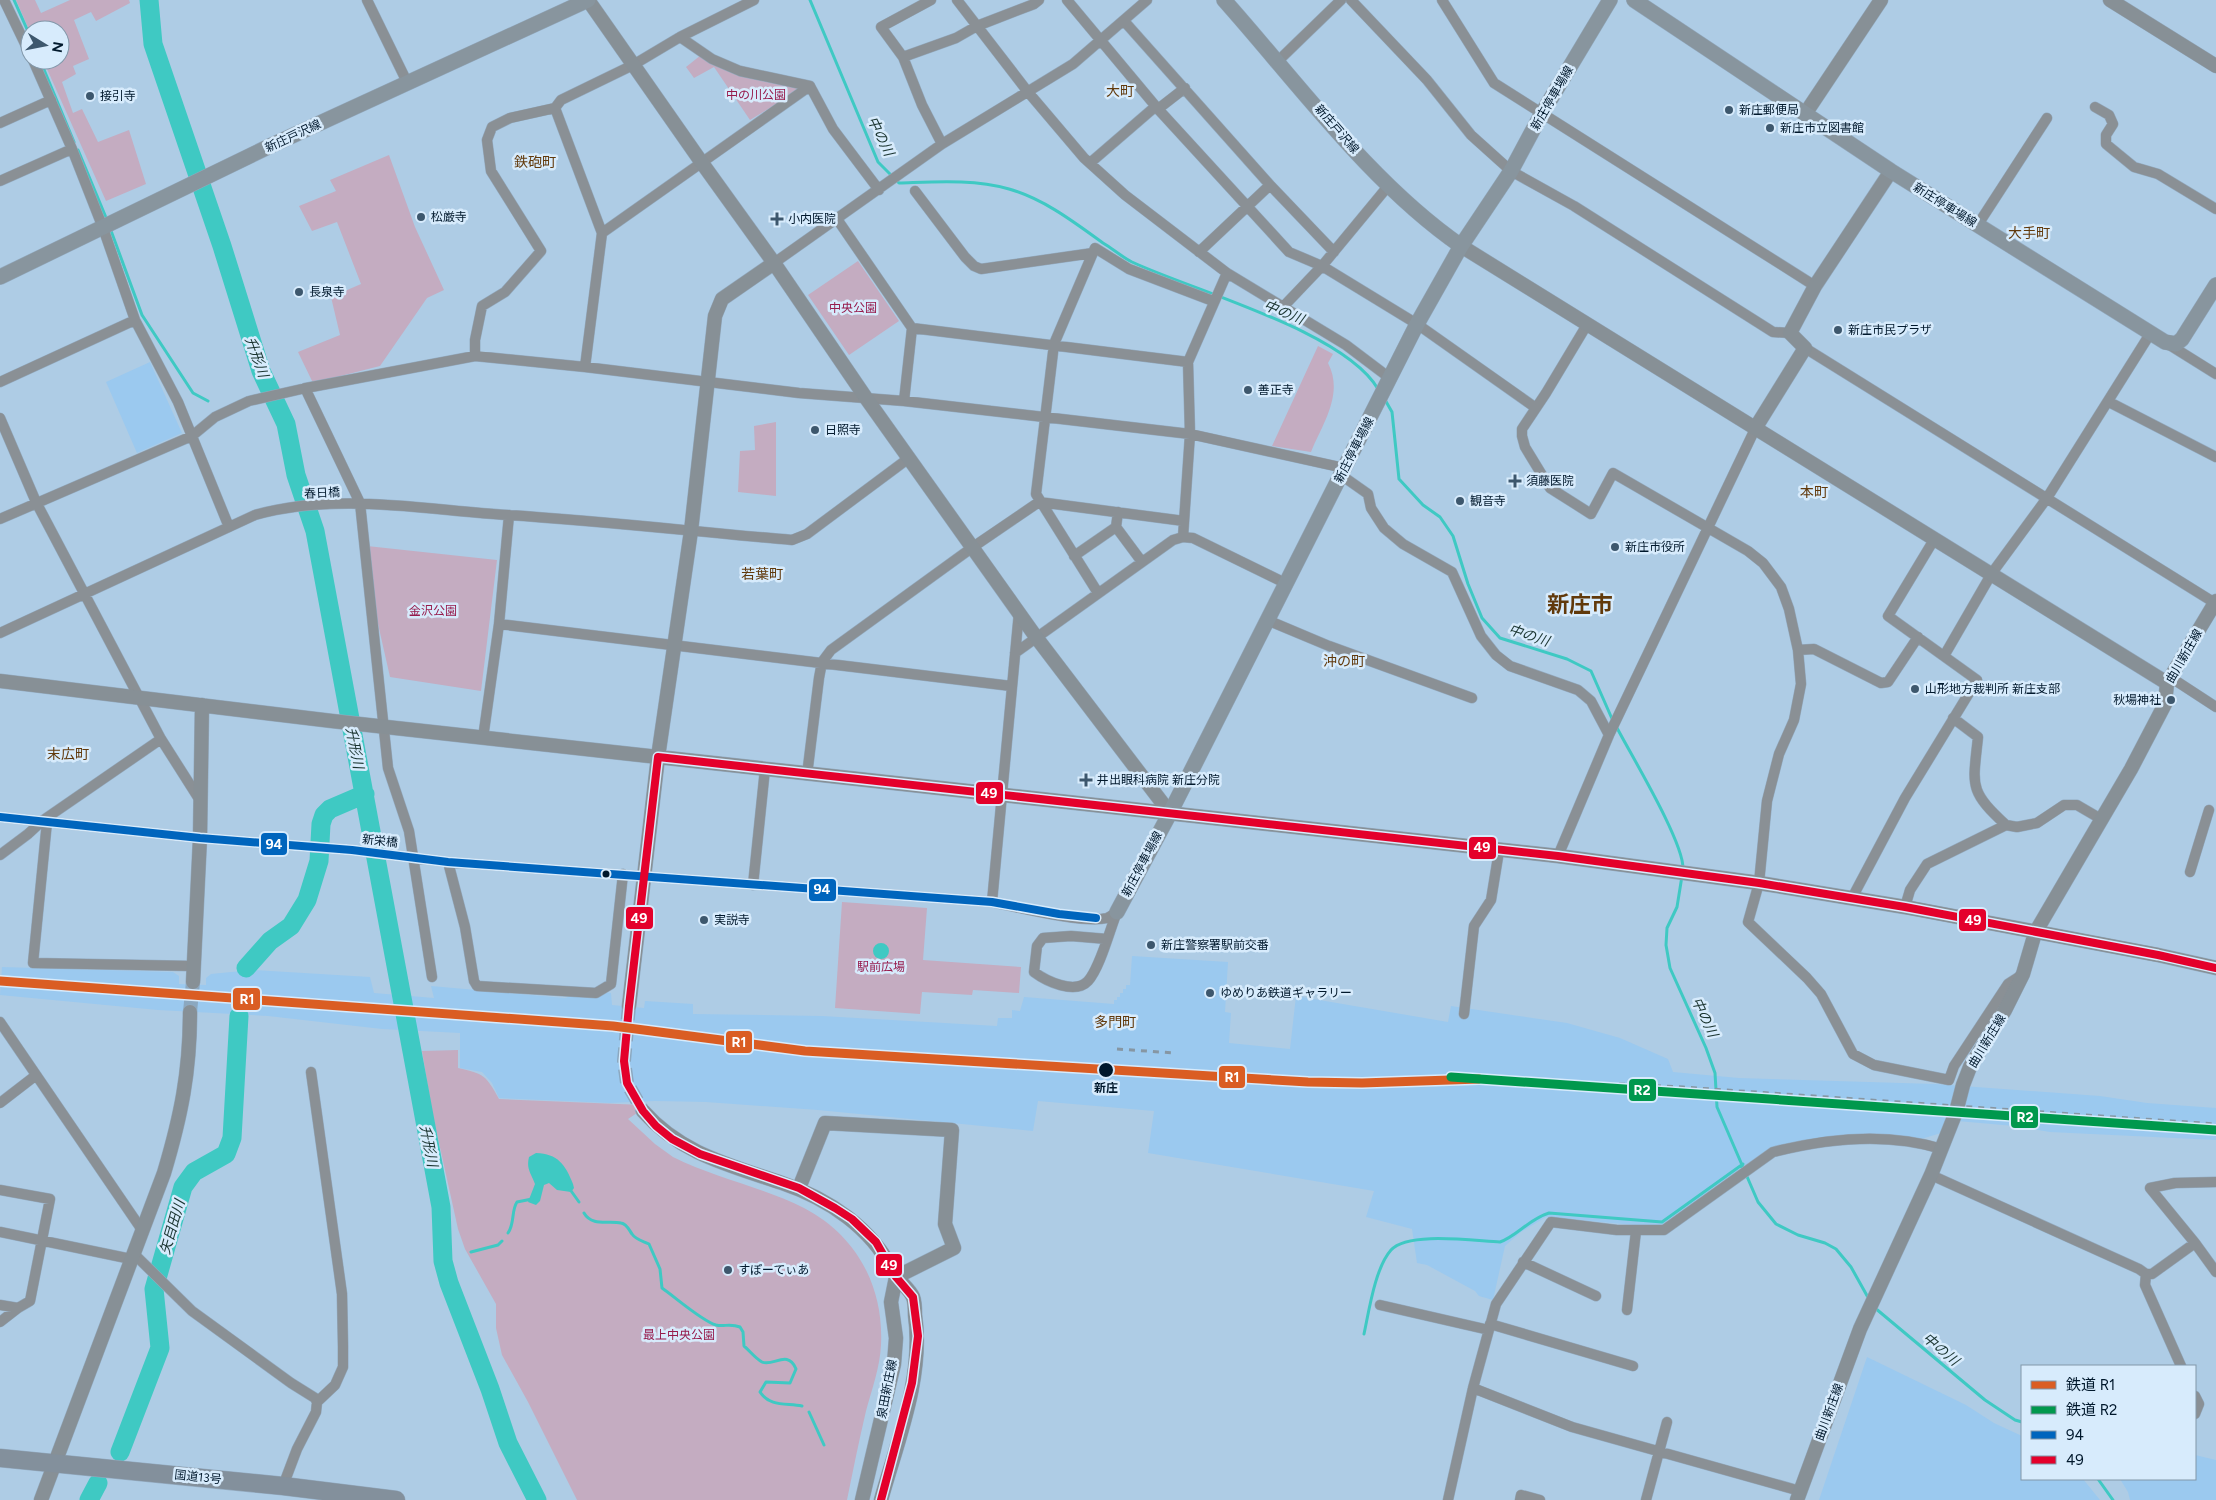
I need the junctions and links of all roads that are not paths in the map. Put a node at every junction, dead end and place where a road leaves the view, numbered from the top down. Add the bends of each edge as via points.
1 (4, 0) edge
2 (367, 0) edge
3 (588, 0) edge
4 (754, 0) edge
5 (931, 0) edge
6 (957, 0) edge
7 (1039, 0) edge
8 (1067, 0) edge
9 (1147, 0) edge
10 (1224, 0) edge
11 (1341, 0) edge
12 (1351, 0) edge
13 (1442, 0) edge
14 (1610, 0) edge
15 (1634, 0) edge
16 (1881, 0) edge
17 (2110, 0) edge
18 (1124, 21) junction
19 (977, 26) junction
20 (20, 33) edge
21 (680, 37) junction
22 (1100, 42) junction
23 (903, 57) junction
24 (1278, 61) junction
25 (633, 65) junction
26 (2216, 66) edge
27 (38, 70) edge
28 (408, 84) junction
29 (810, 86) junction
30 (1185, 88) junction
31 (1028, 92) junction
32 (51, 100) junction
33 (2095, 107) dead end
34 (555, 108) junction
35 (1157, 108) junction
36 (1805, 114) junction
37 (1541, 115) junction
38 (2046, 118) dead end
39 (0, 123) edge
40 (942, 144) junction
41 (72, 149) junction
42 (702, 163) junction
43 (1090, 164) junction
44 (1511, 171) junction
45 (1891, 171) junction
46 (0, 182) edge
47 (1270, 185) junction
48 (1390, 185) junction
49 (879, 190) junction
50 (915, 191) dead end
51 (1248, 207) junction
52 (2216, 209) edge
53 (837, 219) junction
54 (108, 226) junction
55 (1977, 226) junction
56 (602, 233) junction
57 (1461, 246) junction
58 (1199, 252) junction
59 (1334, 252) junction
60 (1093, 253) junction
61 (774, 263) junction
62 (1322, 266) junction
63 (1227, 273) junction
64 (0, 277) edge
65 (2216, 285) edge
66 (1815, 286) junction
67 (1213, 300) junction
68 (1282, 308) junction
69 (135, 320) junction
70 (1588, 323) junction
71 (1417, 324) junction
72 (912, 328) junction
73 (1790, 333) junction
74 (2150, 334) junction
75 (2165, 342) junction
76 (1054, 344) junction
77 (1805, 348) junction
78 (474, 356) junction
79 (1188, 362) junction
80 (585, 367) junction
81 (2216, 374) edge
82 (0, 382) edge
83 (709, 383) junction
84 (305, 388) junction
85 (1385, 390) junction
86 (866, 398) junction
87 (904, 401) junction
88 (2109, 402) junction
89 (1536, 408) junction
90 (1044, 417) junction
91 (0, 418) edge
92 (1756, 427) junction
93 (1190, 434) junction
94 (192, 436) junction
95 (2216, 457) edge
96 (909, 458) junction
97 (1342, 472) junction
98 (2047, 498) junction
99 (36, 502) junction
100 (1039, 502) junction
101 (356, 504) junction
102 (1118, 512) junction
103 (508, 515) junction
104 (0, 519) edge
105 (1184, 521) junction
106 (1707, 526) junction
107 (1116, 527) junction
108 (229, 528) junction
109 (691, 531) junction
110 (1183, 536) junction
111 (1935, 538) junction
112 (973, 547) junction
113 (1074, 556) junction
114 (1142, 562) junction
115 (1992, 573) junction
116 (1285, 583) junction
117 (1098, 593) junction
118 (84, 594) junction
119 (2215, 606) edge
120 (1019, 612) junction
121 (1268, 620) junction
122 (498, 624) junction
123 (0, 633) edge
124 (1918, 636) junction
125 (1036, 637) junction
126 (674, 646) junction
127 (1798, 650) junction
128 (1015, 653) junction
129 (1944, 656) junction
130 (822, 662) junction
131 (2168, 680) junction
132 (0, 681) edge
133 (1011, 686) junction
134 (139, 698) junction
135 (1472, 698) dead end
136 (202, 705) junction
137 (2216, 707) edge
138 (1953, 718) junction
139 (385, 727) junction
140 (1610, 733) junction
141 (161, 738) junction
142 (483, 738) junction
143 (658, 757) junction
144 (766, 769) junction
145 (807, 775) junction
146 (1002, 795) junction
147 (201, 803) junction
148 (2209, 810) dead end
149 (1170, 813) junction
150 (0, 817) edge
151 (2101, 819) junction
152 (44, 821) junction
153 (2006, 825) junction
154 (200, 838) junction
155 (1499, 851) junction
156 (0, 855) edge
157 (1558, 856) junction
158 (409, 857) junction
159 (448, 862) junction
160 (2190, 872) dead end
161 (623, 874) junction
162 (645, 876) junction
163 (1759, 883) junction
164 (753, 884) junction
165 (1852, 898) junction
166 (992, 902) junction
167 (1905, 907) junction
168 (1116, 912) junction
169 (2035, 933) junction
170 (1107, 939) junction
171 (193, 966) junction
172 (2216, 968) edge
173 (2023, 974) junction
174 (432, 977) dead end
175 (193, 982) tunnel mouth
176 (629, 1006) tunnel mouth
177 (190, 1012) tunnel mouth
178 (1464, 1014) dead end
179 (0, 1022) edge
180 (311, 1072) dead end
181 (36, 1076) junction
182 (1, 1100) edge
183 (643, 1111) tunnel mouth
184 (1942, 1149) junction
185 (1931, 1175) junction
186 (2216, 1182) edge
187 (799, 1188) junction
188 (0, 1190) edge
189 (142, 1230) junction
190 (1636, 1231) junction
191 (0, 1232) edge
192 (42, 1240) junction
193 (2195, 1243) junction
194 (132, 1256) junction
195 (1523, 1262) junction
196 (2216, 1272) edge
197 (2146, 1274) junction
198 (896, 1277) junction
199 (1596, 1296) dead end
200 (0, 1305) edge
201 (1380, 1305) dead end
202 (18, 1308) junction
203 (1627, 1310) dead end
204 (0, 1322) edge
205 (1490, 1327) junction
206 (2181, 1365) edge
207 (1633, 1366) dead end
208 (1473, 1388) junction
209 (2196, 1398) edge
210 (317, 1402) junction
211 (2196, 1412) edge
212 (1667, 1422) dead end
213 (1659, 1451) junction
214 (0, 1458) edge
215 (54, 1463) junction
216 (283, 1486) junction
217 (1798, 1495) edge
218 (41, 1500) edge
219 (396, 1500) edge
220 (862, 1500) edge
221 (880, 1500) edge
222 (1448, 1500) edge
223 (1520, 1500) edge
224 (1540, 1500) edge
225 (1646, 1500) edge

1 - 20 street
2 - 28 street
3 - 25 street
3 - 28 main road, 新庄戸沢線
4 - 21 street
5 - 23 street via 881,28
6 - 19 street
7 - 19 street
8 - 22 street
9 - 18 street
10 - 24 main road, 新庄戸沢線
11 - 24 street
12 - 44 street via 1427,80 1471,135
13 - 37 street via 1494,84
14 - 37 main road, 新庄停車場線
15 - 36 main road, 新庄停車場線
16 - 36 street
17 - 26 street
18 - 22 street
18 - 30 street
19 - 23 street via 956,38
19 - 31 street
21 - 25 street
21 - 29 street via 712,59 740,71
22 - 31 street via 1073,64
22 - 35 street
23 - 40 street
24 - 48 main road, 新庄戸沢線 via 1355,151
25 - 34 street via 561,100
25 - 42 street
27 - 32 street
28 - 54 main road, 新庄戸沢線
29 - 42 street
29 - 49 street via 833,128
30 - 35 street
30 - 47 street
31 - 40 street
31 - 43 street
32 - 39 street
32 - 41 street
33 - 52 street via 2108,115 2113,124 2106,136 2106,144 2114,152 2134,167 2158,174
34 - 56 street
34 - 78 street via 510,118 492,127 487,140 491,171 541,251 505,292 482,306
35 - 43 street
35 - 51 street
36 - 45 main road, 新庄停車場線
37 - 44 main road, 新庄停車場線
37 - 66 street
38 - 55 street
40 - 49 street
41 - 46 street
41 - 54 street
42 - 56 street
42 - 61 street
43 - 58 street
44 - 57 main road, 新庄停車場線
44 - 73 street via 1574,206 1773,332
45 - 55 main road, 新庄停車場線
45 - 66 street
47 - 51 street
47 - 59 street
48 - 57 main road, 新庄戸沢線 via 1438,230
48 - 59 street
49 - 53 street
50 - 60 street via 965,256 980,269
51 - 58 street
51 - 62 street via 1288,252
53 - 61 street
53 - 72 street
54 - 64 main road, 新庄戸沢線
54 - 69 street
55 - 74 main road, 新庄停車場線
56 - 80 street
57 - 70 street
57 - 71 main road, 新庄停車場線
58 - 63 street
59 - 62 street
60 - 67 street via 1095,248 1129,269
60 - 76 street
61 - 83 street via 722,299 716,316
61 - 86 street
62 - 68 street
62 - 71 street
63 - 67 street
63 - 68 street
65 - 75 main road via 2182,339 2176,344
66 - 73 street
67 - 79 street
68 - 85 street via 1346,346
69 - 82 street
69 - 94 street
70 - 89 street
70 - 92 street
71 - 85 main road, 新庄停車場線
71 - 89 street
72 - 76 street
72 - 87 street
73 - 77 street
74 - 75 main road, 新庄停車場線
74 - 88 street
75 - 81 street
76 - 79 street
76 - 90 street
77 - 92 street
77 - 98 street
78 - 80 street
78 - 84 street
79 - 93 street
80 - 83 street
83 - 86 street
83 - 109 street
84 - 94 street via 249,401 216,417
84 - 101 street
85 - 97 main road, 新庄停車場線
86 - 87 street
86 - 96 street
87 - 90 street
88 - 95 street
88 - 98 street
89 - 106 street via 1522,428 1522,436 1550,488 1591,514 1613,473
90 - 93 street
90 - 100 street via 1036,494
91 - 99 street
92 - 106 street
92 - 111 street
93 - 97 street
93 - 105 street
94 - 99 street
94 - 108 street
96 - 109 street, 春日橋 via 807,534 792,540
96 - 112 street
97 - 116 main road, 新庄停車場線
97 - 140 street via 1368,494 1371,508 1384,528 1404,544 1452,572 1481,636 1496,655 1510,666 1578,690 1591,701
98 - 115 street
98 - 119 street
99 - 104 street
99 - 118 street
100 - 102 street
100 - 112 street
100 - 113 street
101 - 103 street, 春日橋
101 - 108 street, 春日橋 via 274,510
101 - 139 street
102 - 105 street
102 - 107 street
103 - 109 street, 春日橋
103 - 122 street
105 - 110 street
106 - 127 street via 1748,551 1763,564 1781,588
106 - 140 street
107 - 113 street
107 - 114 street
108 - 118 street, 春日橋
109 - 126 street
110 - 114 street
110 - 116 street
111 - 115 street
111 - 124 street via 1888,616
112 - 120 street
112 - 130 street via 843,640
113 - 117 street
114 - 117 street
115 - 129 street
115 - 131 street
116 - 121 main road, 新庄停車場線
117 - 125 street
118 - 123 street, 春日橋
118 - 134 street
119 - 131 street, 曲川新庄線
120 - 125 street
120 - 128 street
121 - 135 street
121 - 149 main road, 新庄停車場線
122 - 126 street
122 - 142 street
124 - 127 street via 1888,682 1881,683 1814,649
124 - 129 street
125 - 128 street
125 - 149 street
126 - 130 street
126 - 143 street
127 - 163 street via 1801,684 1794,720 1779,754 1767,801
128 - 133 street
129 - 138 street via 1977,680
130 - 133 street
130 - 145 street
131 - 137 street
131 - 151 street, 曲川新庄線 via 2165,704
132 - 134 street
133 - 146 street
134 - 136 street
134 - 141 street
136 - 139 street
136 - 147 street
138 - 153 street via 1978,737 1974,783 1984,805
138 - 165 street via 1905,798
139 - 142 street
139 - 158 street via 388,768 409,831
140 - 157 street
141 - 147 street
141 - 152 street
142 - 143 street
143 - 144 street
143 - 162 street
144 - 145 street
144 - 164 street
145 - 146 street
146 - 149 street
146 - 166 street
147 - 154 street
148 - 160 street
149 - 155 street
149 - 168 main road, 新庄停車場線
150 - 152 street, 新栄橋
151 - 153 street via 2078,805 2064,805 2037,823 2017,827
151 - 169 street, 曲川新庄線
152 - 154 street, 新栄橋
152 - 156 street
152 - 171 street via 33,963
153 - 167 street via 1927,864 1910,890
154 - 158 street, 新栄橋
154 - 171 street
155 - 157 street
155 - 178 street via 1491,900 1474,926
157 - 163 street
158 - 159 street, 新栄橋
158 - 174 street
159 - 161 street, 新栄橋
159 - 161 street via 477,986 596,993 605,989 610,984
161 - 162 street, 新栄橋
162 - 164 street, 新栄橋
162 - 176 street
163 - 165 street
163 - 173 street via 1748,922 1821,994 1853,1054 1874,1065 1949,1080 1954,1066 2008,984
164 - 166 street, 新栄橋
165 - 167 street
166 - 168 street, 新栄橋 via 1094,918 1108,918
167 - 169 street
168 - 170 street
169 - 172 street
169 - 173 street, 曲川新庄線
170 - 170 street via 1088,981 1081,985 1055,983 1034,972 1037,946 1043,938
171 - 175 street
173 - 184 street, 曲川新庄線 via 2006,1010 1970,1067
177 - 189 street via 190,1050 179,1124
179 - 181 street
180 - 210 street via 342,1294 344,1346 343,1368 335,1385
181 - 182 street
181 - 189 street
183 - 187 street, 泉田新庄線 via 672,1139 700,1154
184 - 185 street, 曲川新庄線
184 - 190 street via 1921,1143 1855,1139 1794,1146 1773,1152 1664,1230
185 - 197 street
185 - 217 street, 曲川新庄線 via 1873,1297
186 - 193 street via 2175,1183 2150,1188
187 - 198 street, 泉田新庄線 via 835,1208 876,1242
187 - 198 street via 825,1123 952,1130 945,1224 954,1248
188 - 192 street via 50,1199
189 - 194 street
190 - 195 street via 1551,1222
190 - 203 street
191 - 192 street
192 - 194 street
192 - 202 street via 30,1301
193 - 196 street
193 - 197 street via 2152,1274
194 - 210 street via 192,1311
194 - 215 street
195 - 199 street
195 - 205 street via 1496,1304
197 - 206 street via 2144,1285
198 - 220 street, 泉田新庄線 via 891,1302 896,1338 894,1364
198 - 221 street, 泉田新庄線 via 913,1297 918,1336 907,1405
200 - 202 street
201 - 205 street
202 - 204 street
205 - 207 street
205 - 208 street
208 - 213 street via 1572,1427
208 - 222 street
209 - 211 street via 2199,1404
210 - 216 street via 316,1412
212 - 213 street
213 - 217 street
213 - 225 street
214 - 215 highway, 国道13号
215 - 216 highway, 国道13号
215 - 218 street
216 - 219 highway, 国道13号
223 - 224 street via 1521,1495

